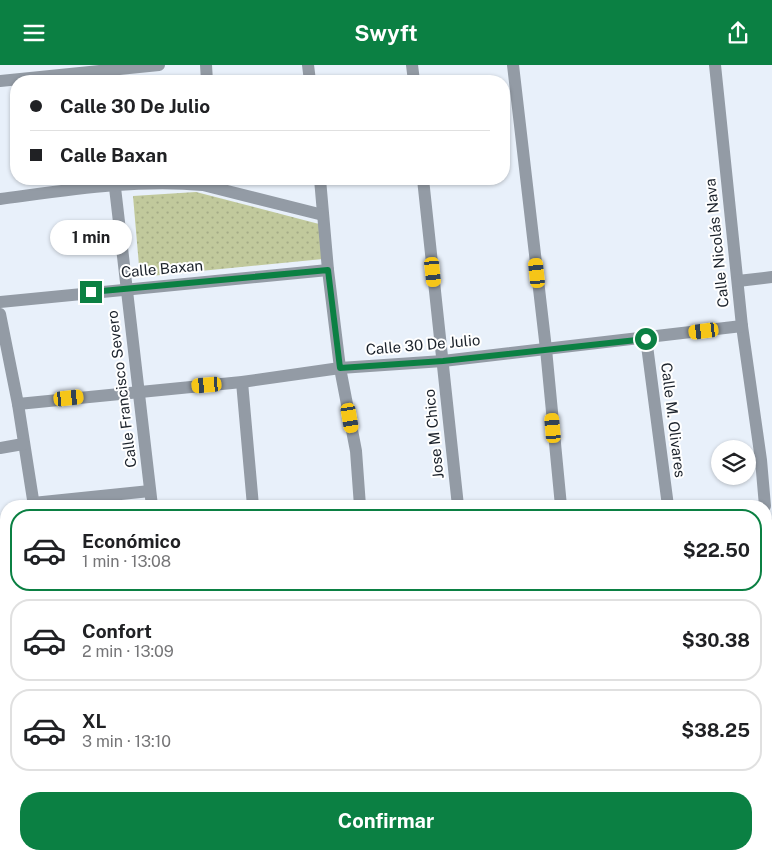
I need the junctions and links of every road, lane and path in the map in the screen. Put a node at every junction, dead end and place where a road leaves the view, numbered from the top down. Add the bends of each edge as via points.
1 (159, 65) edge
2 (513, 65) edge
3 (715, 65) edge
4 (105, 72) edge
5 (70, 75) edge
6 (89, 185) edge
7 (115, 185) edge
8 (220, 185) edge
9 (320, 185) edge
10 (424, 185) edge
11 (0, 199) edge
12 (323, 215) junction
13 (328, 270) junction
14 (772, 277) edge
15 (738, 281) junction
16 (127, 288) junction
17 (0, 302) edge
18 (0, 314) edge
19 (742, 326) junction
20 (646, 339) junction
21 (546, 349) junction
22 (443, 361) junction
23 (340, 368) junction
24 (242, 382) junction
25 (138, 391) junction
26 (18, 404) junction
27 (23, 443) junction
28 (0, 448) edge
29 (150, 491) junction
30 (32, 500) edge
31 (75, 500) edge
32 (151, 500) edge
33 (252, 500) edge
34 (360, 500) edge
35 (457, 500) edge
36 (560, 500) edge
37 (667, 500) edge
38 (764, 500) edge

1 - 4 street
2 - 21 street
3 - 15 street, Calle Nicolás Nava
4 - 5 street
6 - 11 street
7 - 16 street, Calle Francisco Severo
8 - 12 street
9 - 12 street
10 - 22 street, Jose M Chico
12 - 13 street
13 - 16 street, Calle Baxan
13 - 23 street
14 - 15 street
15 - 19 street, Calle Nicolás Nava
16 - 17 street, Calle Baxan
16 - 25 street, Calle Francisco Severo
18 - 26 street
19 - 20 street, Calle 30 De Julio
19 - 38 street, Calle Nicolás Nava
20 - 21 street, Calle 30 De Julio
20 - 37 street, Calle M. Olivares
21 - 22 street, Calle 30 De Julio
21 - 36 street
22 - 23 street, Calle 30 De Julio
22 - 35 street, Jose M Chico
23 - 24 street, Calle 30 De Julio
23 - 34 street via 356,451
24 - 25 street, Calle 30 De Julio
24 - 33 street
25 - 26 street, Calle 30 De Julio
25 - 29 street, Calle Francisco Severo
26 - 27 street
27 - 28 street
27 - 30 street
29 - 31 street
29 - 32 street, Calle Francisco Severo

